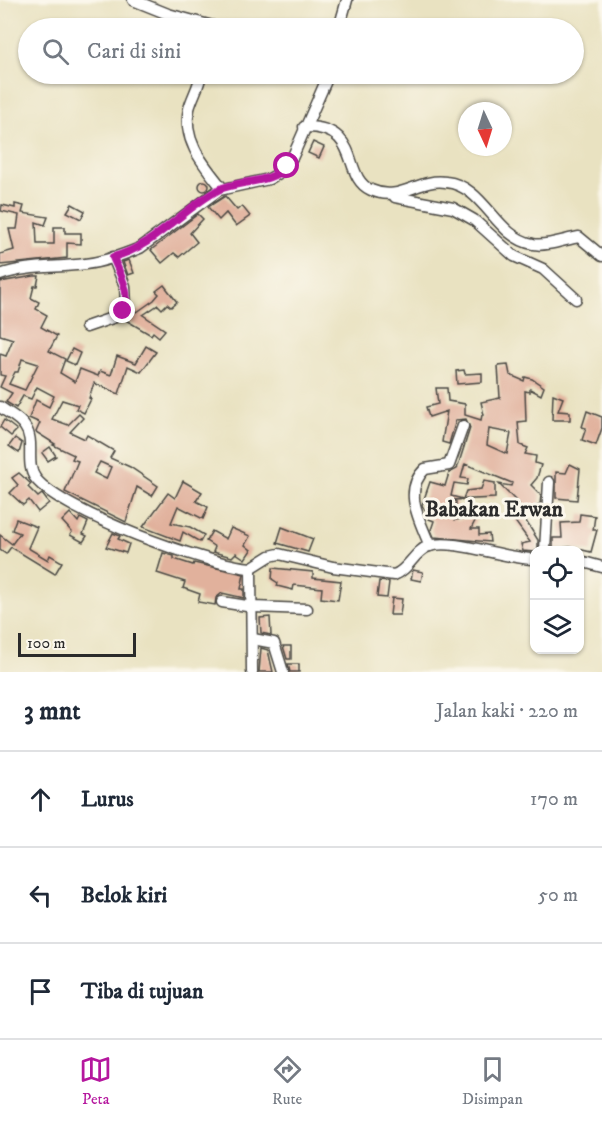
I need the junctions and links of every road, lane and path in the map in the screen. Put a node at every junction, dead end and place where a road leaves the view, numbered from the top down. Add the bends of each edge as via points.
1 (133, 0) edge
2 (347, 0) edge
3 (183, 18) edge
4 (342, 18) edge
5 (197, 84) edge
6 (324, 84) edge
7 (304, 127) junction
8 (223, 189) junction
9 (391, 196) junction
10 (602, 256) edge
11 (113, 257) junction
12 (0, 275) edge
13 (576, 299) dead end
14 (86, 327) dead end
15 (0, 407) edge
16 (463, 426) dead end
17 (549, 482) dead end
18 (429, 546) junction
19 (545, 546) edge
20 (530, 559) edge
21 (584, 562) edge
22 (602, 567) edge
23 (251, 568) junction
24 (222, 602) dead end
25 (253, 607) junction
26 (307, 609) dead end
27 (253, 639) junction
28 (252, 672) edge
29 (283, 672) edge

1 - 3 street
2 - 4 street
5 - 8 street via 189,107 187,136
6 - 7 street
7 - 8 street via 282,172 269,179
7 - 9 street via 319,127 337,135 350,154 359,180 369,190
8 - 11 street via 140,248
9 - 10 street via 424,183 464,186 508,232 534,244 579,237
9 - 13 street via 460,212 513,256 543,269
11 - 12 street
11 - 14 street via 125,286 126,306 115,317
15 - 23 street via 25,426 31,470 50,490 116,526 214,561
16 - 18 street via 449,465 425,469 413,488 413,504
17 - 19 street
18 - 20 street via 453,546
18 - 23 street via 394,575 333,567 279,554
21 - 22 street
23 - 25 street
24 - 25 street
25 - 26 street
25 - 27 street
27 - 28 street
27 - 29 street via 274,643

